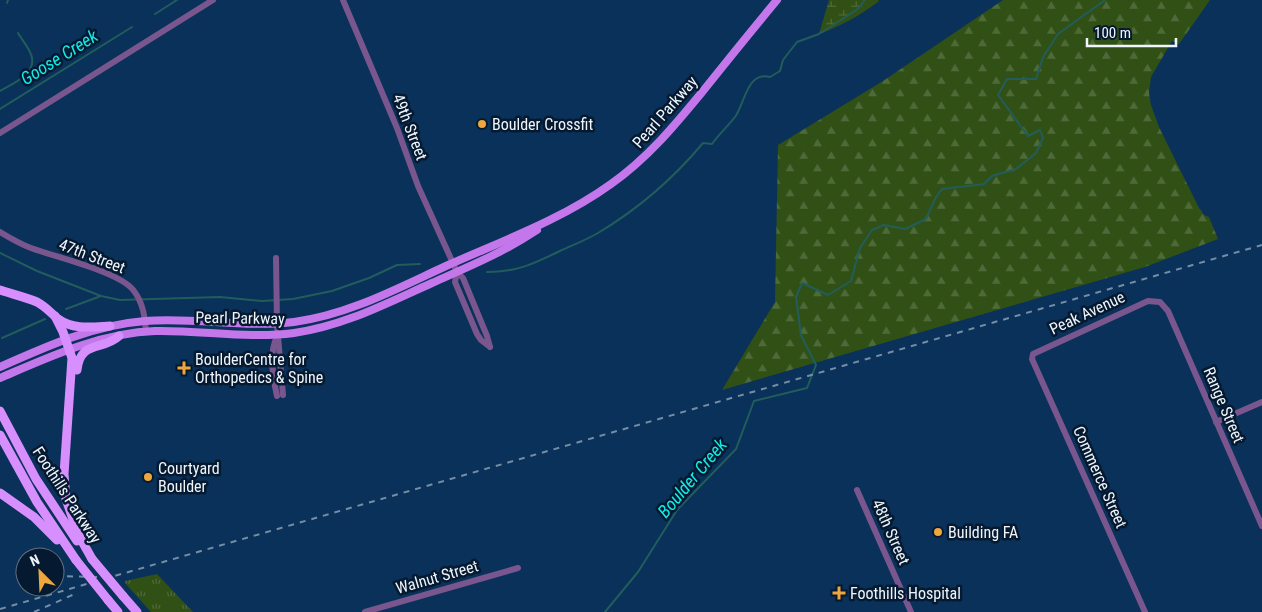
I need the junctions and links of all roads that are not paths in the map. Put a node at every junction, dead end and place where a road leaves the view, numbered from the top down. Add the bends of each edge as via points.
1 (213, 0) edge
2 (343, 0) edge
3 (777, 0) edge
4 (0, 133) edge
5 (553, 219) junction
6 (0, 232) edge
7 (276, 258) dead end
8 (453, 263) junction
9 (456, 272) junction
10 (0, 290) edge
11 (1153, 300) joint
12 (55, 316) junction
13 (145, 321) junction
14 (277, 324) junction
15 (110, 326) junction
16 (146, 332) junction
17 (278, 335) junction
18 (119, 336) junction
19 (66, 338) junction
20 (69, 349) junction
21 (1033, 354) joint
22 (0, 367) edge
23 (0, 378) edge
24 (280, 396) dead end
25 (1262, 402) edge
26 (0, 411) edge
27 (69, 422) junction
28 (1216, 422) junction
29 (0, 435) edge
30 (857, 490) dead end
31 (0, 493) edge
32 (1262, 526) edge
33 (92, 559) junction
34 (76, 560) junction
35 (518, 568) dead end
36 (118, 612) edge
37 (137, 612) edge
38 (365, 612) edge
39 (911, 612) edge
40 (1144, 612) edge

1 - 4 street
2 - 8 street, 49th Street via 418,186
3 - 5 main road, Pearl Parkway via 673,128 645,157 599,193
5 - 8 main road, Pearl Parkway
5 - 9 main road, Pearl Parkway via 513,245
6 - 13 street, 47th Street via 32,248 130,286 142,305
7 - 14 street
8 - 9 street, 49th Street
8 - 14 main road, Pearl Parkway via 350,308
9 - 9 street via 455,282 473,325 481,340 490,347 463,278
9 - 17 main road, Pearl Parkway via 349,320
10 - 12 highway via 35,301
11 - 21 street, Peak Avenue
11 - 28 street, Range Street via 1160,302 1168,311
12 - 15 highway via 78,327
12 - 19 highway
13 - 14 main road, Pearl Parkway
13 - 15 main road, Pearl Parkway
13 - 16 street, 47th Street
14 - 17 street
15 - 19 main road, Pearl Parkway
16 - 17 main road, Pearl Parkway
16 - 18 main road, Pearl Parkway
17 - 24 street
18 - 20 main road, Pearl Parkway
18 - 27 highway via 110,343 85,351 79,359 74,409
19 - 20 highway
19 - 22 main road, Pearl Parkway
20 - 23 main road, Pearl Parkway
20 - 27 highway via 73,367
21 - 40 street, Commerce Street via 1032,359
25 - 28 street
26 - 33 highway, Foothills Parkway via 48,499
27 - 33 highway via 64,474 66,499 78,534
28 - 32 street, Range Street
29 - 34 highway, Foothills Parkway via 33,495
30 - 39 street, 48th Street
31 - 34 highway via 42,525
33 - 37 highway, Foothills Parkway, bridge
34 - 36 highway, Foothills Parkway, bridge
35 - 38 street, Walnut Street

